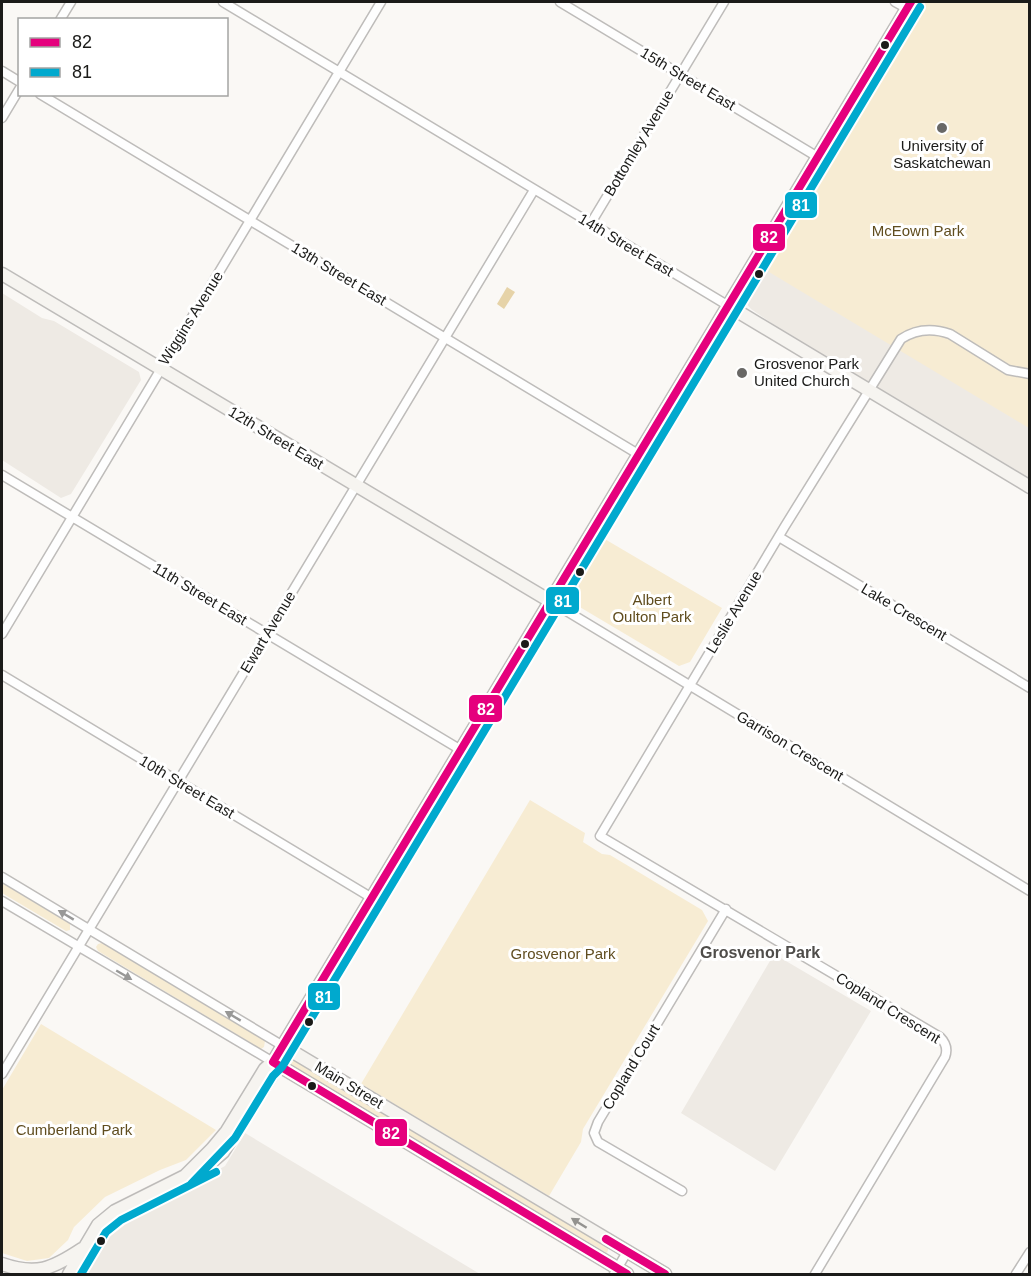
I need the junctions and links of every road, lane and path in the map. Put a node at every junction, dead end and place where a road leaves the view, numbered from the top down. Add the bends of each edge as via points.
1 (71, 2) edge
2 (223, 2) edge
3 (381, 2) edge
4 (560, 2) edge
5 (724, 2) edge
6 (904, 4) edge
7 (61, 18) edge
8 (2, 71) edge
9 (339, 72) junction
10 (681, 74) junction
11 (18, 81) edge
12 (18, 91) edge
13 (43, 96) edge
14 (2, 118) edge
15 (816, 156) junction
16 (534, 190) junction
17 (250, 221) junction
18 (591, 223) junction
19 (2, 274) edge
20 (727, 305) junction
21 (445, 337) junction
22 (160, 369) junction
23 (1029, 374) edge
24 (868, 390) junction
25 (638, 454) junction
26 (2, 475) edge
27 (356, 486) junction
28 (1029, 487) edge
29 (71, 517) junction
30 (778, 537) junction
31 (550, 601) junction
32 (2, 634) edge
33 (267, 634) junction
34 (2, 675) edge
35 (690, 686) junction
36 (1029, 688) edge
37 (461, 750) junction
38 (177, 781) junction
39 (600, 836) joint
40 (2, 877) edge
41 (1029, 891) edge
42 (372, 898) junction
43 (2, 902) edge
44 (726, 909) junction
45 (89, 929) junction
46 (78, 948) junction
47 (283, 1046) junction
48 (273, 1062) junction
49 (2, 1074) edge
50 (682, 1191) dead end
51 (85, 1247) junction
52 (627, 1252) junction
53 (1029, 1252) edge
54 (2, 1264) edge
55 (2, 1270) edge
56 (620, 1273) edge
57 (10, 1275) edge
58 (69, 1275) edge
59 (665, 1275) edge
60 (815, 1275) edge
61 (1016, 1275) edge

1 - 7 street
2 - 9 street, 14th Street East
3 - 9 street, Wiggins Avenue
4 - 10 street, 15th Street East
5 - 10 street, Bottomley Avenue
6 - 15 street
8 - 11 street
9 - 16 street, 14th Street East
9 - 17 street, Wiggins Avenue
10 - 15 street, 15th Street East
10 - 18 street, Bottomley Avenue
12 - 14 street
13 - 17 street, 13th Street East
15 - 20 street
16 - 18 street, 14th Street East
16 - 21 street, Ewart Avenue
17 - 21 street, 13th Street East
17 - 22 street, Wiggins Avenue
18 - 20 street, 14th Street East
19 - 22 street, 12th Street East
20 - 24 street, 14th Street East
20 - 25 street
21 - 25 street, 13th Street East
21 - 27 street, Ewart Avenue
22 - 27 street, 12th Street East
22 - 29 street, Wiggins Avenue
23 - 24 street, Leslie Avenue via 1008,370 950,334 926,330 901,339
24 - 28 street, 14th Street East
24 - 30 street, Leslie Avenue
25 - 31 street
26 - 29 street, 11th Street East
27 - 31 street, 12th Street East
27 - 33 street, Ewart Avenue
29 - 32 street, Wiggins Avenue
29 - 33 street, 11th Street East
30 - 35 street, Leslie Avenue
30 - 36 street, Lake Crescent
31 - 35 street, Garrison Crescent
31 - 37 street
33 - 37 street, 11th Street East
33 - 38 street, Ewart Avenue
34 - 38 street, 10th Street East
35 - 39 street, Leslie Avenue
35 - 41 street, Garrison Crescent
37 - 42 street
38 - 42 street, 10th Street East
38 - 45 street, Ewart Avenue
39 - 44 street, Copland Crescent
45 -> 40 street, Main Street
42 - 47 street
43 - 46 street, Main Street
44 - 50 street, Copland Court via 594,1133 598,1142
44 - 60 street, Copland Crescent via 946,1044 945,1057
45 - 46 street, Ewart Avenue
47 -> 45 street, Main Street
46 -> 48 street, Main Street
46 - 49 street, Ewart Avenue
47 - 48 street
52 -> 47 street, Main Street
48 - 51 street via 227,1131 184,1177 115,1211 98,1225
48 - 56 street, Main Street
51 - 54 street via 60,1264 38,1271
51 - 58 street
52 - 56 street
52 - 59 street, Main Street
53 - 61 street
55 - 57 street

